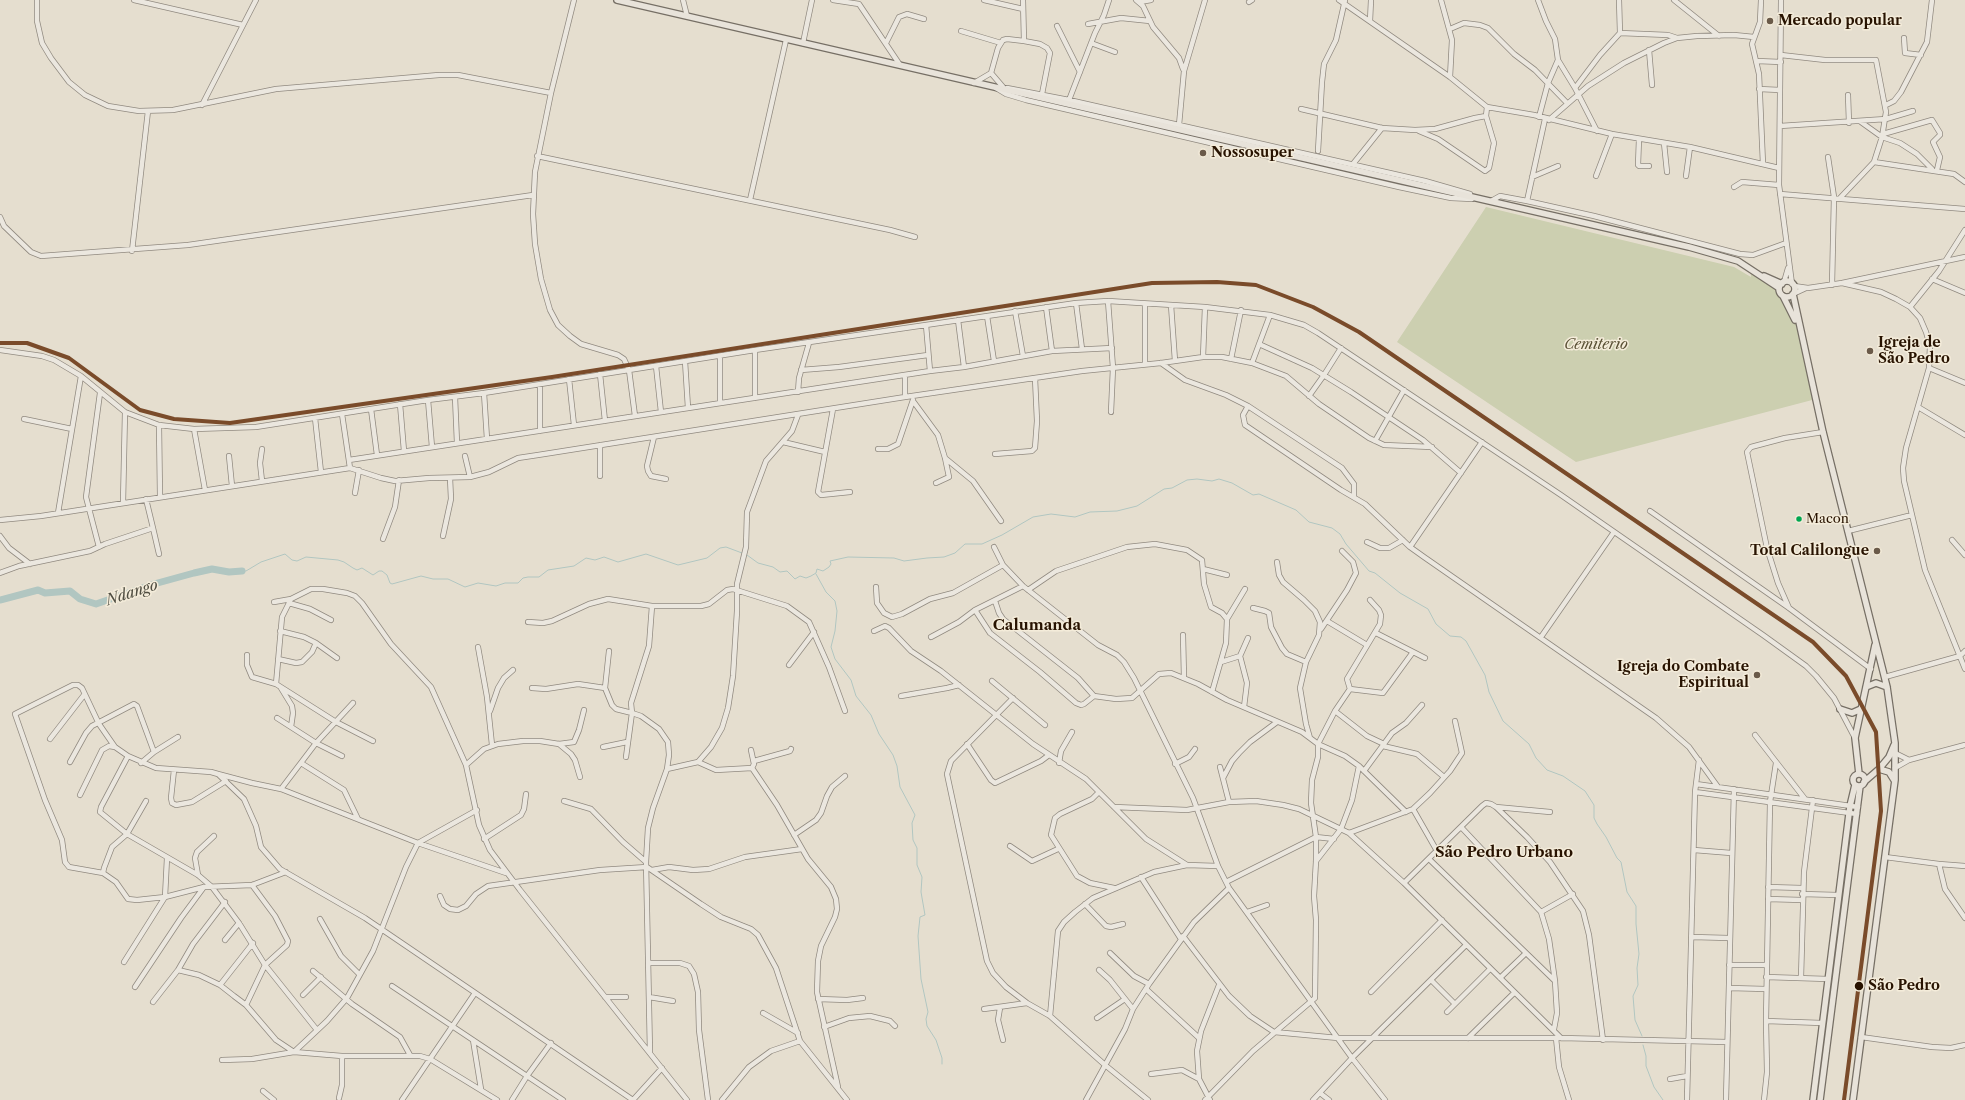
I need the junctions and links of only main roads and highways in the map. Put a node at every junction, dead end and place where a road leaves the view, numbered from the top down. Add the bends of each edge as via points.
1 (617, 0) edge
2 (1782, 285) junction
3 (1793, 294) junction
4 (1783, 296) junction
5 (1801, 331) junction
6 (1876, 643) junction
7 (1866, 687) junction
8 (1887, 687) junction
9 (1840, 709) road end
10 (1861, 709) junction
11 (1894, 743) junction
12 (1879, 769) junction
13 (1859, 774) junction
14 (1895, 780) junction
15 (1860, 785) junction
16 (1844, 853) junction
17 (1851, 854) junction
18 (1834, 934) junction
19 (1841, 935) junction
20 (1816, 1076) junction
21 (1823, 1077) junction
22 (1813, 1100) edge
23 (1820, 1100) edge
24 (1853, 1100) edge

1 - 2 main road via 1725,256 1756,272 1773,286
2 - 3 main road via 1793,285
2 - 4 main road
3 - 4 main road
3 - 5 main road
4 - 5 main road
5 - 6 main road via 1823,432
6 - 7 main road
6 - 8 main road
7 - 8 main road via 1876,683
7 - 10 main road
8 - 11 main road
9 - 10 main road via 1852,712
10 - 13 main road via 1855,738
11 - 12 main road
11 - 14 main road
12 - 14 main road via 1889,772
12 - 15 main road
13 - 15 main road via 1864,777
13 - 15 main road via 1853,778
14 - 24 main road
15 - 16 main road via 1850,806
15 - 17 main road
16 - 17 main road
16 - 18 main road
17 - 19 main road
18 - 19 main road
18 - 20 main road
19 - 21 main road
20 - 21 main road
20 - 22 main road
21 - 23 main road

